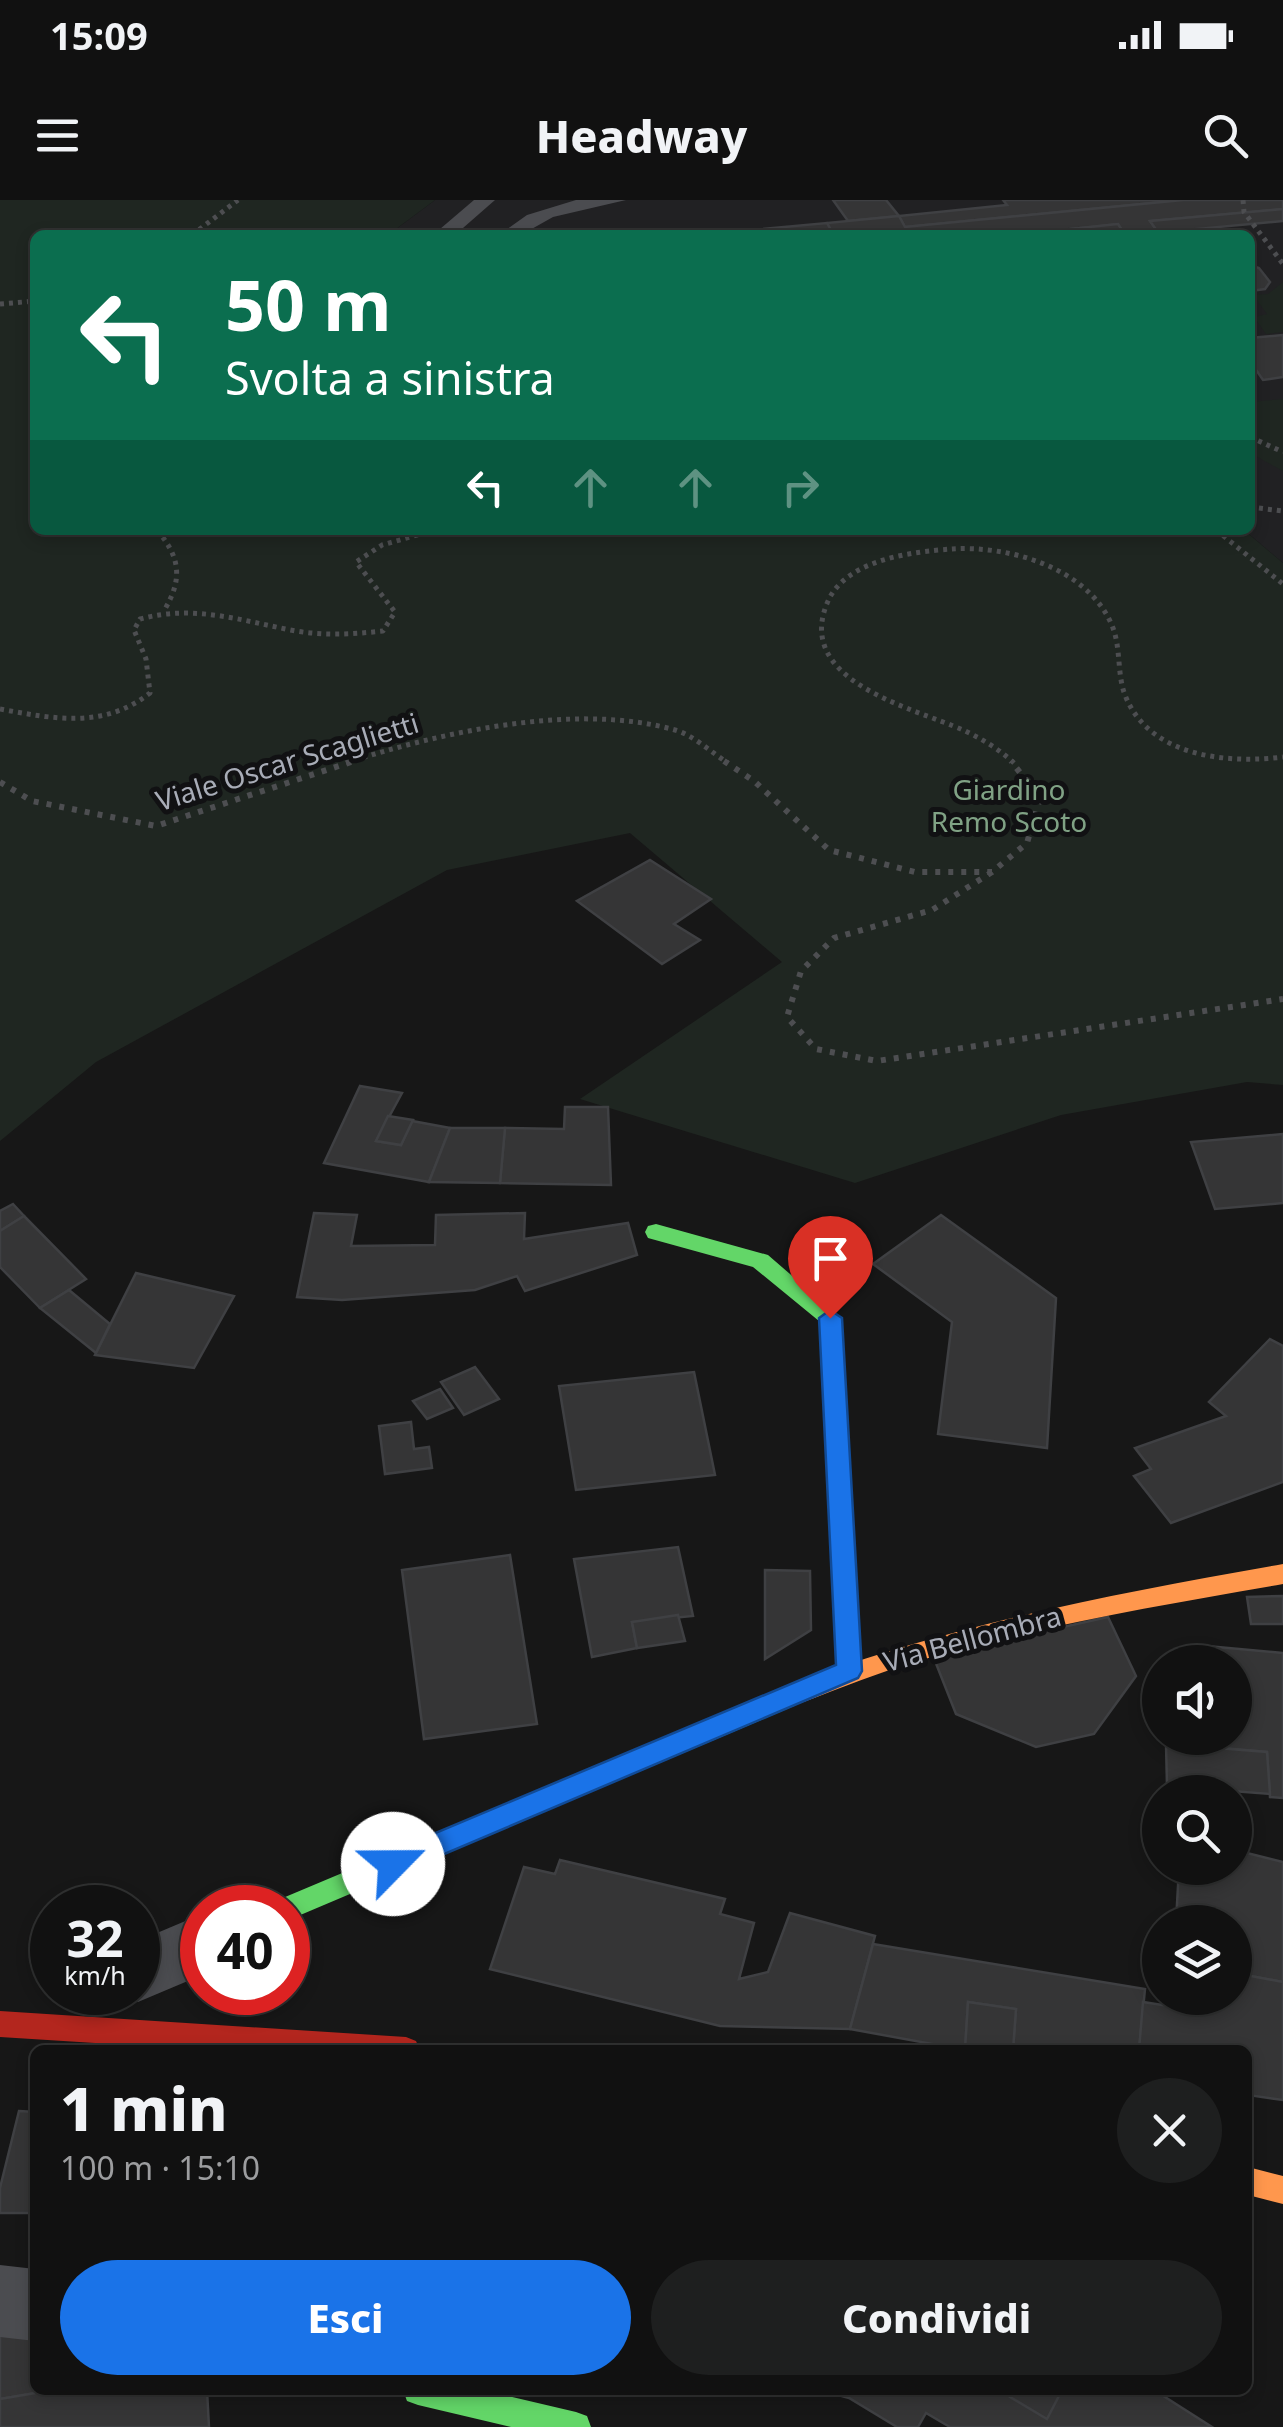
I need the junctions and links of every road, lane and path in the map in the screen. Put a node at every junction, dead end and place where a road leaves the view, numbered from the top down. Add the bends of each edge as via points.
1 (238, 200) edge
2 (486, 200) edge
3 (617, 200) edge
4 (1243, 200) edge
5 (199, 230) edge
6 (450, 230) edge
7 (515, 230) edge
8 (1283, 264) edge
9 (30, 301) edge
10 (0, 304) edge
11 (1255, 439) edge
12 (1283, 452) edge
13 (1255, 507) edge
14 (1283, 510) edge
15 (162, 535) edge
16 (418, 535) edge
17 (1222, 535) edge
18 (1283, 584) edge
19 (164, 610) junction
20 (0, 709) edge
21 (1283, 756) edge
22 (0, 782) edge
23 (992, 872) junction
24 (1283, 998) edge
25 (656, 1232) dead end
26 (1283, 1574) edge
27 (849, 1671) junction
28 (310, 1899) edge
29 (8, 2024) edge
30 (329, 2045) edge
31 (1252, 2182) edge
32 (1283, 2190) edge
33 (0, 2301) edge
34 (30, 2304) edge
35 (439, 2395) edge
36 (576, 2427) edge

1 - 5 path
2 - 6 lane
3 - 7 lane via 560,207
4 - 8 path via 1244,212
9 - 10 path
11 - 12 path
13 - 14 path
15 - 19 path via 178,552 181,586
16 - 19 path via 382,545 356,562 394,612 383,631 340,636 229,613
17 - 18 path
19 - 20 path via 140,618 134,630 150,693 134,708 74,723
21 - 23 path via 1211,756 1174,746 1148,729 1126,699 1111,624 1066,576 980,548 887,560 844,580 826,598 827,652 854,684 915,716 978,737 1024,769 1040,798 1026,843
22 - 23 path, Viale Oscar Scaglietti via 32,801 156,826 420,739 574,718 678,730 754,781 829,850 915,872
23 - 24 path via 932,910 834,938 801,971 787,1016 816,1049 877,1061
25 - 27 street via 760,1261 830,1318
26 - 27 street, Via Bellombra via 1081,1609
27 - 28 street, Via Bellombra
29 - 30 street
31 - 32 street
33 - 34 street
35 - 36 street

